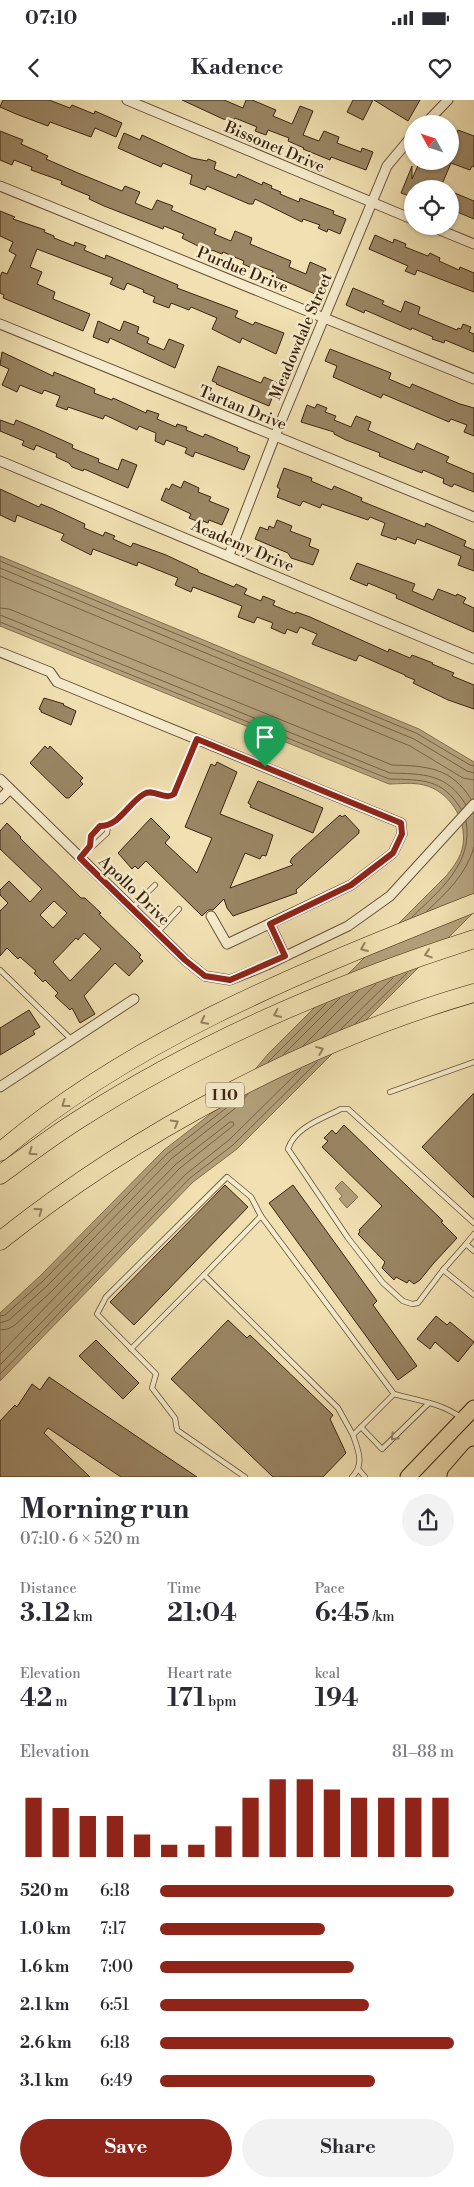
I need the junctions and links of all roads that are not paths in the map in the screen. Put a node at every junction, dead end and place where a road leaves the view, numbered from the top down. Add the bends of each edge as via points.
1 (127, 100) edge
2 (448, 100) edge
3 (434, 115) edge
4 (404, 146) edge
5 (0, 186) edge
6 (372, 202) junction
7 (404, 216) edge
8 (452, 235) edge
9 (474, 244) edge
10 (325, 319) junction
11 (0, 324) edge
12 (474, 379) edge
13 (275, 436) junction
14 (0, 461) edge
15 (474, 517) edge
16 (228, 555) junction
17 (0, 652) edge
18 (474, 659) edge
19 (197, 739) junction
20 (0, 779) edge
21 (10, 789) junction
22 (0, 799) edge
23 (474, 804) edge
24 (108, 826) junction
25 (90, 846) junction
26 (80, 858) junction
27 (155, 885) dead end
28 (474, 903) edge
29 (132, 908) junction
30 (179, 909) dead end
31 (211, 916) dead end
32 (270, 924) junction
33 (157, 933) junction
34 (474, 939) edge
35 (285, 956) junction
36 (0, 970) edge
37 (474, 993) edge
38 (134, 999) dead end
39 (72, 1040) junction
40 (474, 1062) edge
41 (0, 1087) edge
42 (390, 1092) dead end
43 (0, 1152) edge
44 (0, 1175) edge
45 (261, 1216) junction
46 (474, 1223) edge
47 (474, 1234) edge
48 (0, 1241) edge
49 (466, 1244) junction
50 (474, 1251) edge
51 (444, 1270) junction
52 (204, 1276) junction
53 (474, 1294) edge
54 (131, 1349) junction
55 (394, 1394) junction
56 (429, 1403) junction
57 (469, 1414) edge
58 (360, 1427) junction
59 (353, 1434) junction
60 (474, 1454) edge
61 (474, 1468) edge
62 (359, 1470) junction
63 (245, 1477) edge
64 (352, 1477) edge
65 (365, 1477) edge
66 (408, 1477) edge
67 (454, 1477) edge
68 (459, 1477) edge

1 - 6 street, Bissonet Drive
2 - 3 street
4 - 6 street, Meadowdale Street via 387,166
5 - 10 street, Purdue Drive
6 - 7 street, Bissonet Drive
6 - 10 street, Meadowdale Street
8 - 9 street
10 - 12 street, Purdue Drive
10 - 13 street, Meadowdale Street
11 - 13 street, Tartan Drive
13 - 15 street, Tartan Drive
13 - 16 street, Meadowdale Street
14 - 16 street, Academy Drive
16 - 18 street, Academy Drive
17 - 19 street via 50,672 57,682
19 - 24 lane via 174,794 146,793
19 - 32 street via 401,823 402,834 393,853 351,885
20 - 21 street, Apollo Drive
21 - 22 street
21 - 26 street, Apollo Drive
23 - 35 street, Apollo Drive via 390,896 348,926
24 - 25 lane via 97,843
24 - 25 lane via 100,826 91,836
25 - 26 lane
26 - 29 street, Apollo Drive
27 - 29 lane
28 -> 43 highway via 248,998 162,1042 76,1095
29 - 33 street, Apollo Drive
30 - 33 lane
31 - 32 street via 226,944
32 - 35 street
33 - 35 street, Apollo Drive via 205,976 230,980
34 -> 44 highway via 321,994 253,1025 178,1063 77,1121
36 - 39 lane
48 -> 37 highway, I 10 via 91,1175 229,1093 296,1060
38 - 39 street
39 - 41 street
40 - 42 lane
45 - 52 lane
45 - 54 lane via 251,1196 228,1177 106,1297 97,1314
45 - 55 lane
46 - 51 lane via 348,1109 341,1108 301,1130 291,1140 288,1148 348,1238 383,1282 403,1301 418,1303
47 - 49 lane
49 - 50 lane
49 - 51 lane
51 - 53 lane
52 - 54 lane
52 - 59 lane via 338,1408
54 - 63 lane via 156,1374 152,1388 175,1418 178,1430
55 - 56 lane
55 - 58 lane
56 - 57 lane
56 -> 58 lane via 382,1449
57 - 66 main road
58 - 59 lane
59 - 62 lane via 361,1457
60 - 67 main road
61 - 68 highway
62 - 64 lane
62 - 65 lane

